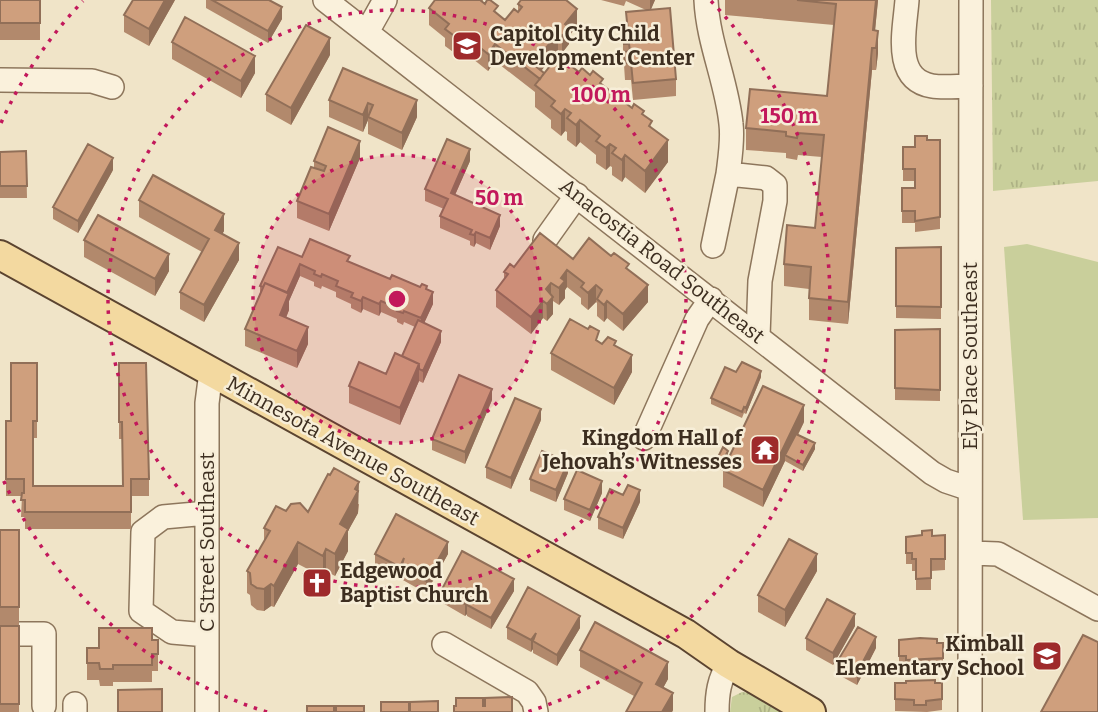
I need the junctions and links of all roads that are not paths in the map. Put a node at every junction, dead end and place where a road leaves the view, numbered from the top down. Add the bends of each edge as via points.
1 (386, 0) edge
2 (706, 0) edge
3 (907, 0) edge
4 (971, 0) edge
5 (336, 4) edge
6 (367, 32) junction
7 (0, 80) edge
8 (971, 86) junction
9 (112, 87) dead end
10 (728, 174) junction
11 (577, 195) junction
12 (545, 240) edge
13 (713, 246) dead end
14 (0, 255) edge
15 (0, 264) edge
16 (711, 299) junction
17 (758, 336) junction
18 (210, 377) junction
19 (644, 438) dead end
20 (970, 489) junction
21 (207, 513) junction
22 (971, 553) junction
23 (1098, 610) edge
24 (0, 634) edge
25 (207, 635) junction
26 (444, 644) dead end
27 (729, 664) junction
28 (44, 706) dead end
29 (207, 712) edge
30 (536, 712) edge
31 (717, 712) edge
32 (811, 712) edge
33 (970, 712) edge

1 - 6 street
2 - 10 street via 732,127
3 - 8 street via 903,61 913,78 931,86
4 - 8 street, Ely Place Southeast
5 - 6 street, Anacostia Road Southeast
6 - 11 street, Anacostia Road Southeast
7 - 9 street via 92,81
8 - 20 street, Ely Place Southeast
10 - 13 street
10 - 17 street via 766,178 775,185 760,281
11 - 12 street
11 - 16 street, Anacostia Road Southeast
14 - 18 main road, Minnesota Avenue Southeast
15 - 18 main road, Minnesota Avenue Southeast
16 - 17 street, Anacostia Road Southeast
16 - 19 street via 697,319
17 - 20 street, Anacostia Road Southeast via 932,473
18 - 21 street, C Street Southeast
18 - 27 main road, Minnesota Avenue Southeast via 686,634
20 - 22 street, Ely Place Southeast
21 - 25 street, C Street Southeast
21 - 25 street via 163,517 144,532 141,611 172,632
22 - 23 street via 998,554
22 - 33 street, Ely Place Southeast
24 - 28 street via 44,634
25 - 29 street, C Street Southeast
26 - 30 street via 527,692
27 - 31 street via 721,679
27 - 32 main road, Minnesota Avenue Southeast

